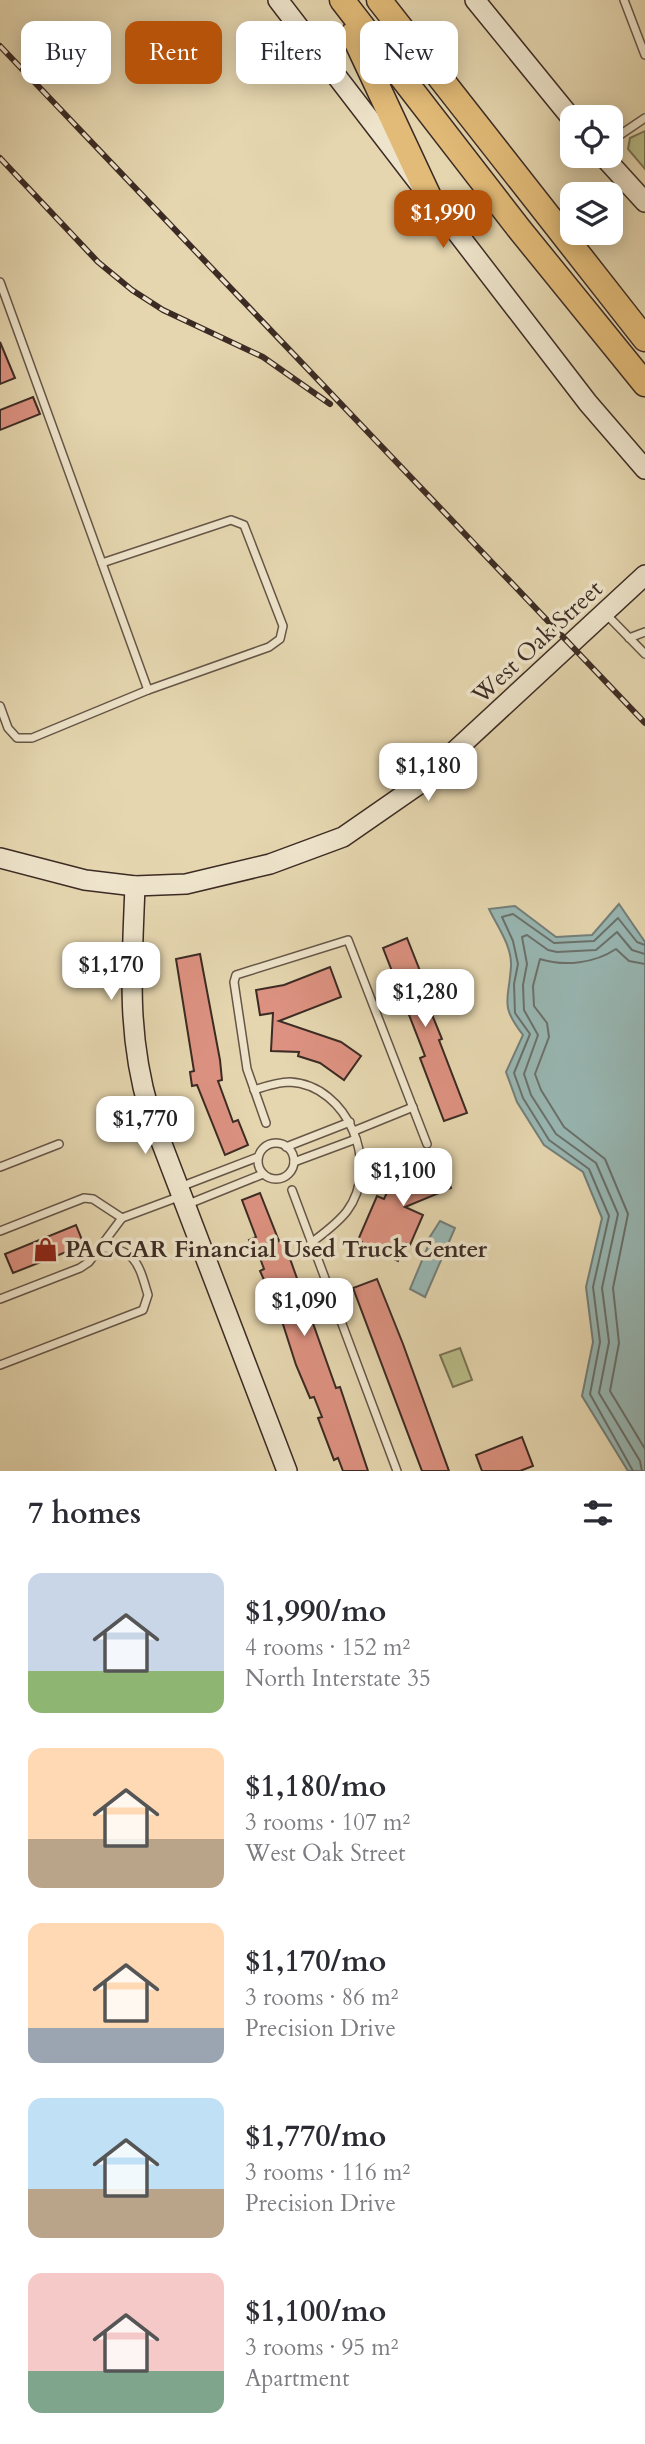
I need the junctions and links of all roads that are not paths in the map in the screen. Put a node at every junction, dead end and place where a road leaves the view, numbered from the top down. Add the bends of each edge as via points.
1 (278, 0) edge
2 (334, 0) edge
3 (342, 0) edge
4 (379, 0) edge
5 (475, 0) edge
6 (624, 0) edge
7 (645, 55) edge
8 (561, 105) edge
9 (645, 118) edge
10 (623, 133) edge
11 (614, 168) edge
12 (431, 201) junction
13 (645, 202) edge
14 (0, 282) edge
15 (645, 339) edge
16 (645, 384) edge
17 (645, 469) edge
18 (102, 563) junction
19 (645, 575) edge
20 (605, 612) junction
21 (645, 632) edge
22 (629, 638) junction
23 (645, 654) edge
24 (148, 690) junction
25 (0, 706) edge
26 (0, 858) edge
27 (135, 886) junction
28 (254, 1090) junction
29 (413, 1107) junction
30 (350, 1122) junction
31 (266, 1124) dead end
32 (355, 1135) junction
33 (59, 1144) dead end
34 (427, 1144) dead end
35 (286, 1147) junction
36 (258, 1157) junction
37 (293, 1161) junction
38 (0, 1167) edge
39 (263, 1174) junction
40 (292, 1190) dead end
41 (182, 1196) junction
42 (122, 1218) junction
43 (0, 1231) edge
44 (311, 1243) junction
45 (101, 1248) junction
46 (0, 1299) edge
47 (0, 1365) edge
48 (287, 1471) edge
49 (397, 1471) edge

1 - 12 street
2 - 12 highway via 375,74
3 - 16 highway
4 - 15 highway
5 - 8 street
6 - 7 lane
9 - 10 lane
11 - 13 street
12 - 17 street
14 - 18 lane
18 - 24 lane
18 - 24 lane via 231,520 244,525 251,537 283,626 280,639 269,648
19 - 20 street, West Oak Street
20 - 22 lane
20 - 27 street, West Oak Street via 418,785 343,837 271,864 186,884
21 - 22 lane
22 - 23 lane
24 - 25 lane via 32,738 17,738
26 - 27 street, West Oak Street via 85,880
27 - 41 street via 131,999 135,1055 149,1110
28 - 29 lane via 247,1069 236,975 348,940
28 - 30 lane via 277,1083 302,1085 327,1097
28 - 31 lane
29 - 32 lane
29 - 34 lane
30 - 32 lane
30 - 35 lane
32 - 37 lane
32 - 44 lane via 361,1166 358,1188 349,1209
33 - 38 lane
35 - 36 lane via 272,1143
35 - 37 lane
36 - 39 lane
36 - 41 lane
37 - 39 lane via 283,1178
39 - 41 lane
40 - 44 lane
41 - 42 lane
41 - 48 street
42 - 43 lane via 84,1198
42 - 45 lane
44 - 49 lane
45 - 46 lane via 80,1268
45 - 47 lane via 119,1248 134,1259 148,1294 143,1310

